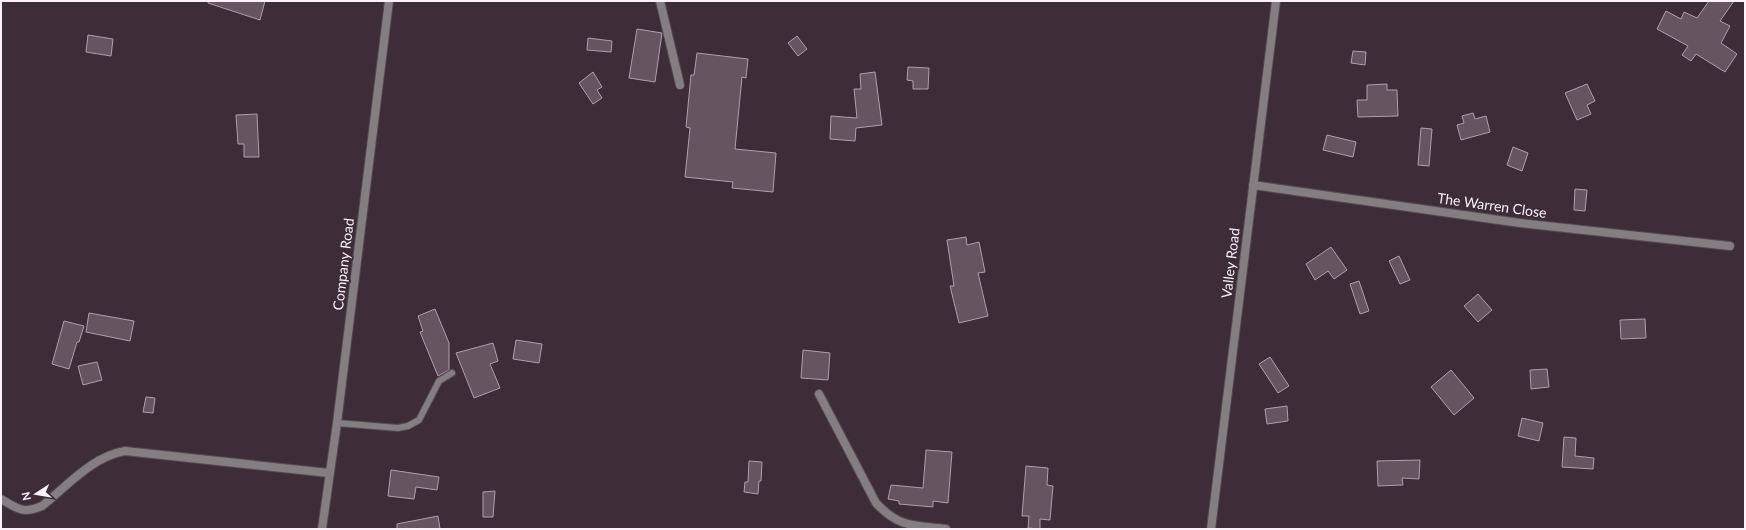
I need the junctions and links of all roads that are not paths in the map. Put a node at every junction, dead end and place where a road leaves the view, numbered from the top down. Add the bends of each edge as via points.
1 (389, 1) edge
2 (660, 1) edge
3 (1276, 1) edge
4 (680, 85) dead end
5 (1252, 185) junction
6 (1730, 246) dead end
7 (452, 373) dead end
8 (819, 394) dead end
9 (337, 423) junction
10 (329, 473) junction
11 (1, 499) edge
12 (322, 529) edge
13 (946, 529) edge
14 (1210, 529) edge

1 - 9 street, Company Road
2 - 4 street
3 - 5 street, Valley Road
5 - 6 street, The Warren Close via 1520,223
5 - 14 street, Valley Road
7 - 9 lane via 439,381 418,420 408,426 398,428
8 - 13 street via 876,503 886,514 900,523
9 - 10 street, Company Road
10 - 11 street via 125,451 107,455 94,463 38,508 21,510
10 - 12 street, Company Road

